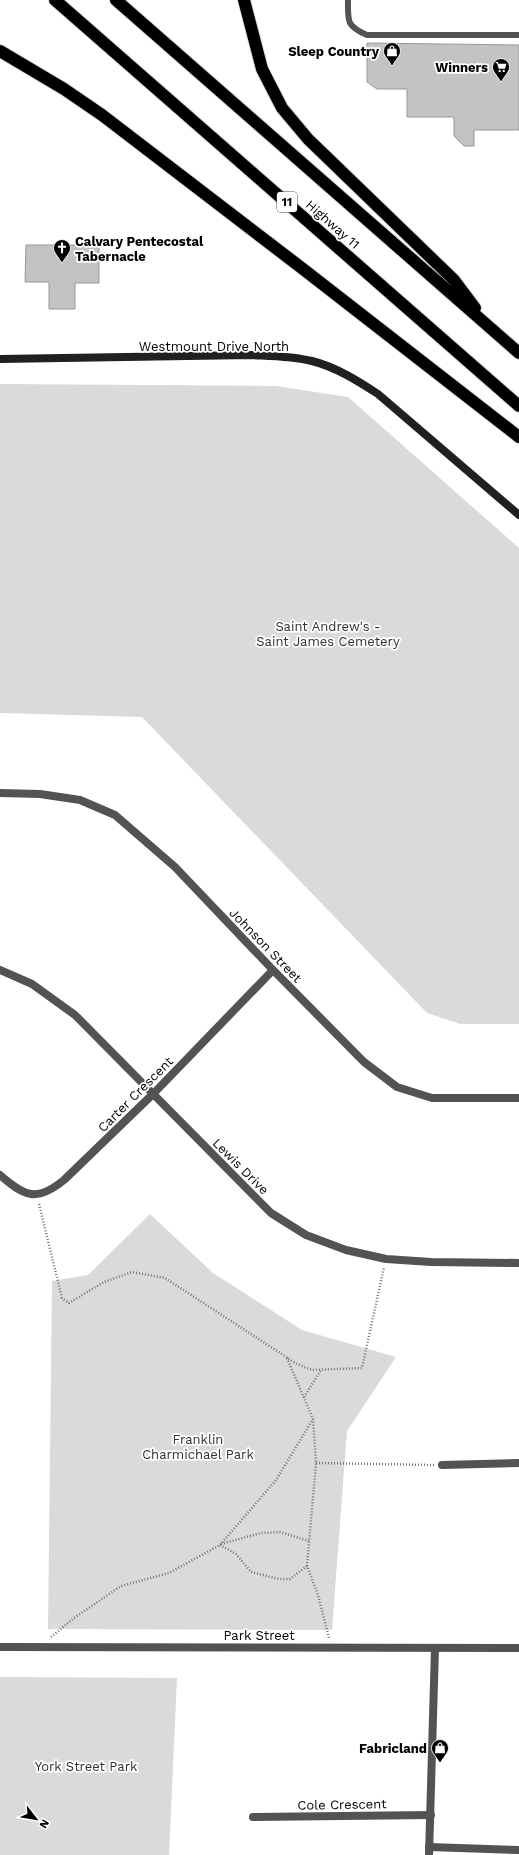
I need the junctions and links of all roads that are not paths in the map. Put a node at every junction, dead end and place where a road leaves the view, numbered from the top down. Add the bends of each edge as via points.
1 (55, 0) edge
2 (116, 0) edge
3 (244, 0) edge
4 (348, 0) edge
5 (519, 35) edge
6 (0, 51) edge
7 (488, 326) junction
8 (519, 354) edge
9 (0, 359) edge
10 (519, 406) edge
11 (519, 437) edge
12 (519, 515) edge
13 (0, 793) edge
14 (0, 970) edge
15 (273, 970) junction
16 (153, 1094) junction
17 (519, 1098) edge
18 (0, 1175) edge
19 (519, 1263) edge
20 (519, 1463) edge
21 (442, 1465) road end
22 (0, 1647) edge
23 (435, 1648) junction
24 (519, 1648) edge
25 (431, 1814) junction
26 (253, 1817) dead end
27 (519, 1850) edge
28 (429, 1851) edge

1 - 10 highway, Highway 11 / 11
2 - 7 highway, Highway 11
3 - 7 highway via 262,69 282,108 308,139 454,280
4 - 5 lane via 350,26 367,35
6 - 11 highway via 64,89 102,116
7 - 8 highway, Highway 11
9 - 12 street, Westmount Drive North via 251,355 314,361 356,380 378,394
13 - 15 street, Johnson Street via 40,794 80,800 115,815 175,867
14 - 16 street, Lewis Drive via 32,984 75,1015
15 - 16 street, Carter Crescent
15 - 17 street, Johnson Street via 364,1062 397,1087 432,1098
16 - 18 street, Carter Crescent via 51,1190 37,1195 23,1191
16 - 19 street, Lewis Drive via 272,1213 306,1235 346,1250 386,1259
20 - 21 street
22 - 23 street, Park Street
23 - 24 street, Park Street
23 - 25 street
25 - 26 street, Cole Crescent
25 - 28 street
27 - 28 street

